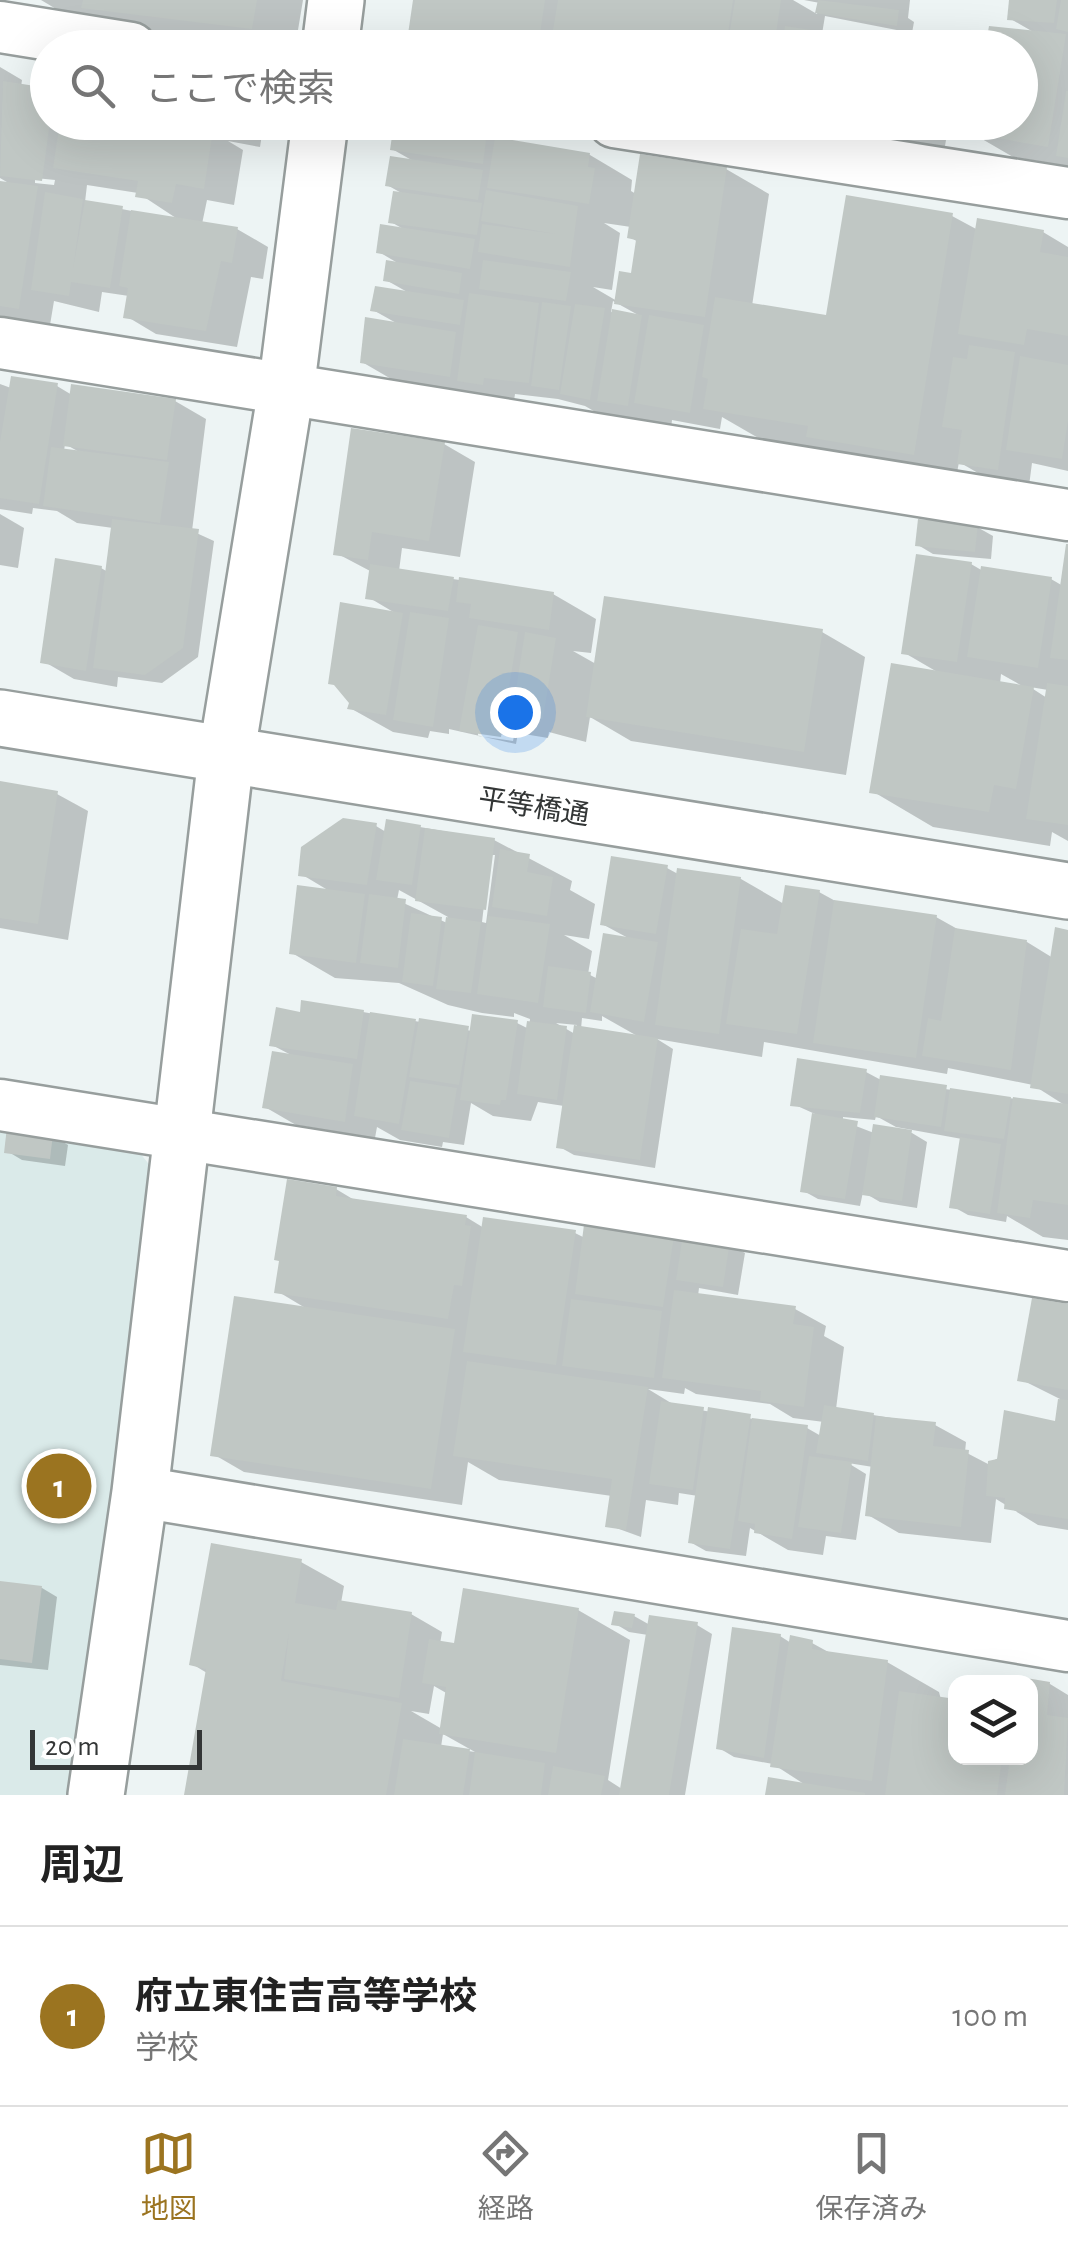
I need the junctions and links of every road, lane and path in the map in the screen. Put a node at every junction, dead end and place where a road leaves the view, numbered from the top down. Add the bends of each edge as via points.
1 (336, 0) edge
2 (0, 27) edge
3 (332, 30) edge
4 (30, 32) edge
5 (318, 140) edge
6 (729, 140) edge
7 (1068, 193) edge
8 (0, 343) edge
9 (286, 390) junction
10 (1068, 515) edge
11 (0, 718) edge
12 (226, 757) junction
13 (1068, 891) edge
14 (0, 1105) edge
15 (184, 1132) junction
16 (1068, 1276) edge
17 (140, 1492) junction
18 (1068, 1646) edge
19 (96, 1795) edge

1 - 3 street
2 - 4 street
5 - 9 street
6 - 7 street
8 - 9 street
9 - 10 street
9 - 12 street
11 - 12 street, 平等橋通
12 - 13 street, 平等橋通
12 - 15 street
14 - 15 street
15 - 16 street
15 - 17 street
17 - 18 street
17 - 19 street

